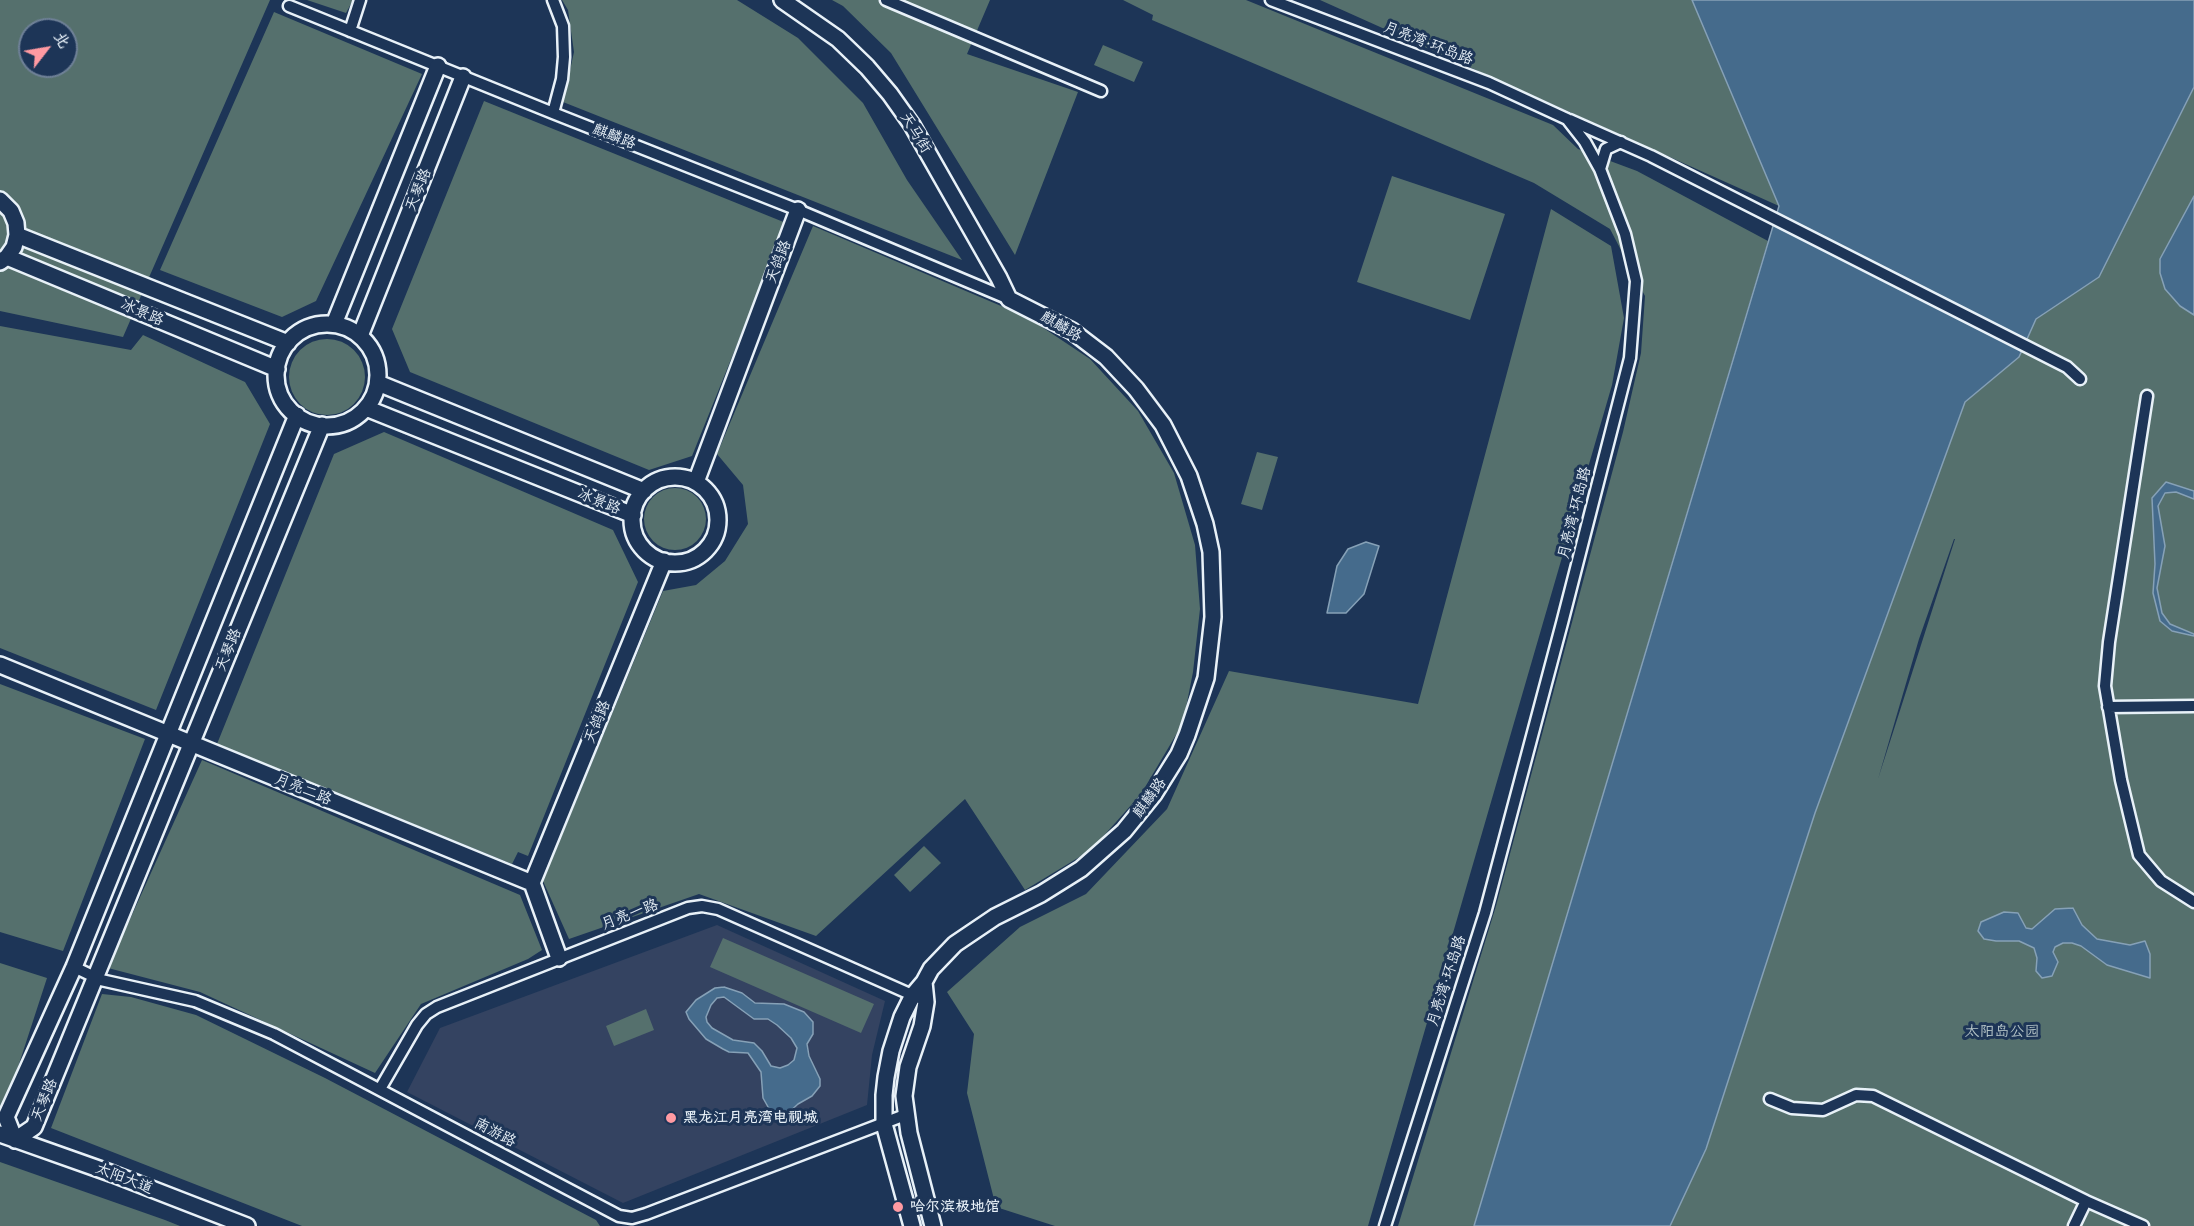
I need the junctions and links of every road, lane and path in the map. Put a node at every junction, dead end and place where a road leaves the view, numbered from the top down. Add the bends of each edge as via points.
1 (360, 0) edge
2 (553, 0) edge
3 (782, 0) edge
4 (886, 0) edge
5 (1271, 0) edge
6 (289, 6) dead end
7 (350, 31) junction
8 (438, 66) junction
9 (463, 77) junction
10 (1101, 91) dead end
11 (553, 113) junction
12 (1567, 119) junction
13 (1621, 142) junction
14 (1600, 169) junction
15 (0, 201) edge
16 (798, 210) junction
17 (17, 235) junction
18 (4, 260) edge
19 (1009, 299) junction
20 (334, 324) junction
21 (360, 336) junction
22 (288, 343) junction
23 (277, 369) junction
24 (2080, 379) dead end
25 (378, 383) junction
26 (2146, 396) dead end
27 (366, 408) junction
28 (297, 416) junction
29 (322, 425) junction
30 (696, 482) junction
31 (644, 491) junction
32 (633, 515) junction
33 (664, 561) junction
34 (0, 665) edge
35 (2194, 706) edge
36 (2108, 707) junction
37 (168, 735) junction
38 (190, 744) junction
39 (532, 883) junction
40 (2194, 902) edge
41 (559, 958) junction
42 (74, 967) junction
43 (95, 976) junction
44 (919, 998) junction
45 (380, 1089) junction
46 (1770, 1099) dead end
47 (905, 1115) junction
48 (884, 1124) junction
49 (0, 1134) edge
50 (15, 1140) junction
51 (2086, 1201) junction
52 (625, 1222) edge
53 (247, 1226) edge
54 (912, 1226) edge
55 (933, 1226) edge
56 (1385, 1226) edge
57 (2074, 1226) edge
58 (2143, 1226) edge

1 - 7 street
2 - 11 street via 563,26 564,57
3 - 19 street, 天马街 via 838,39 890,94 912,125
4 - 10 street
5 - 12 street, 月亮湾·环岛路 via 1489,83
6 - 7 street, 麒麟路
7 - 8 street, 麒麟路
8 - 9 street, 麒麟路
8 - 20 street, 天琴路
9 - 11 street, 麒麟路
9 - 21 street, 天琴路
11 - 16 street, 麒麟路
12 - 13 street
12 - 14 street, 月亮湾·环岛路
13 - 14 street via 1606,149
13 - 24 street via 2067,367
14 - 56 street, 月亮湾·环岛路 via 1625,234 1635,281 1630,358 1485,913
15 - 17 street via 11,211
16 - 19 street, 麒麟路
16 - 30 street, 天鸽路
17 - 18 street
17 - 22 street, 冰景路
18 - 23 street, 冰景路
19 - 44 street, 麒麟路 via 1072,331 1106,357 1136,388 1163,426 1189,476 1207,533 1213,573 1211,642 1194,718 1179,754 1141,812 1081,869 963,938 931,969
20 - 21 street
20 - 22 street via 301,331
21 - 25 street via 371,350
22 - 23 street
23 - 28 street via 278,387
25 - 27 street
25 - 31 street, 冰景路
26 - 36 street via 2109,642 2105,686
27 - 29 street via 354,418
27 - 32 street, 冰景路
28 - 29 street
28 - 37 street, 天琴路
29 - 38 street, 天琴路
30 - 31 street via 668,477
30 - 33 street via 714,502 718,516 714,536 703,553 691,560
31 - 32 street
32 - 33 street via 637,539 644,549
33 - 39 street, 天鸽路
34 - 37 street, 月亮二路
35 - 36 street
36 - 40 street via 2139,855 2161,881
37 - 38 street, 月亮二路
37 - 42 street, 天琴路
38 - 39 street, 月亮二路
38 - 43 street, 天琴路
39 - 41 street
41 - 44 street, 月亮一路 via 702,906 718,909
41 - 45 street, 月亮一路 via 426,1014
42 - 43 street, 南游路
42 - 50 street, 天琴路 via 6,1117
43 - 45 street, 南游路 via 195,1002 274,1034
43 - 50 street, 天琴路 via 34,1127
44 - 47 street, 麒麟路 via 922,1026 908,1067
44 - 48 street via 902,1017 891,1051
45 - 52 street, 南游路
46 - 51 street via 1792,1108 1823,1110 1856,1095 1873,1096
47 - 48 street, 南游路
47 - 55 street, 麒麟路
48 - 52 street, 南游路
48 - 54 street
49 - 50 street, 太阳大道
50 - 53 street, 太阳大道
51 - 57 street
51 - 58 street

